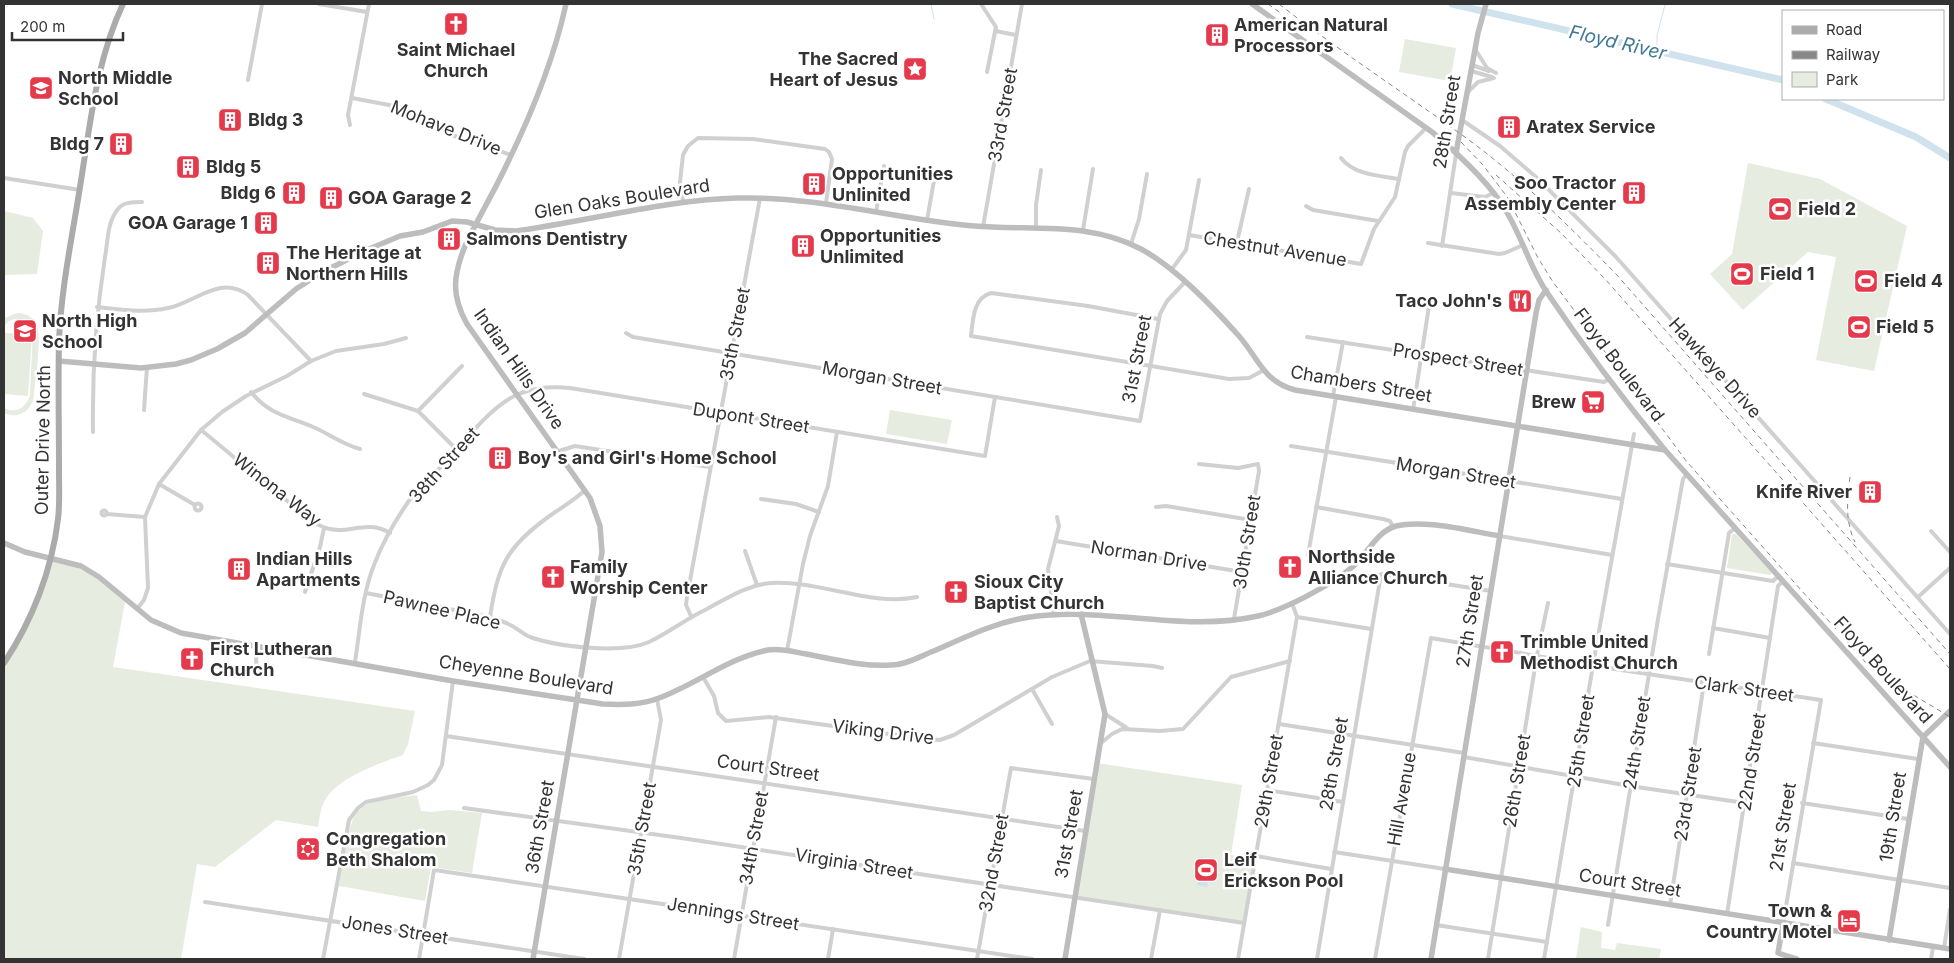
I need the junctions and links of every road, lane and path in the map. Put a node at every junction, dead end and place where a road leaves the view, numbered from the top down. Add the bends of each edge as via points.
1 (123, 4) edge
2 (262, 4) edge
3 (319, 4) edge
4 (369, 4) edge
5 (566, 4) edge
6 (981, 4) edge
7 (1022, 4) edge
8 (1252, 4) edge
9 (1486, 4) edge
10 (367, 12) junction
11 (995, 31) junction
12 (1016, 35) junction
13 (1475, 49) junction
14 (1471, 68) junction
15 (987, 72) dead end
16 (248, 80) dead end
17 (1467, 94) junction
18 (352, 98) junction
19 (1462, 120) junction
20 (350, 125) dead end
21 (1426, 128) junction
22 (1456, 153) junction
23 (511, 155) junction
24 (1341, 158) dead end
25 (884, 166) dead end
26 (1093, 169) dead end
27 (1041, 170) dead end
28 (1147, 174) dead end
29 (935, 176) dead end
30 (4, 178) edge
31 (1399, 179) junction
32 (1199, 180) dead end
33 (1249, 189) dead end
34 (80, 190) junction
35 (1451, 193) junction
36 (1493, 193) junction
37 (760, 198) junction
38 (142, 202) dead end
39 (683, 202) junction
40 (826, 203) junction
41 (1306, 206) dead end
42 (876, 212) junction
43 (927, 220) junction
44 (1378, 221) junction
45 (475, 224) junction
46 (983, 227) junction
47 (1036, 228) junction
48 (1083, 230) junction
49 (1189, 235) junction
50 (1237, 242) junction
51 (1131, 244) junction
52 (1428, 244) dead end
53 (1523, 245) junction
54 (1442, 246) junction
55 (1172, 269) junction
56 (1185, 282) junction
57 (1546, 290) junction
58 (1429, 306) dead end
59 (97, 307) junction
60 (268, 315) junction
61 (1158, 319) junction
62 (626, 333) dead end
63 (1307, 337) dead end
64 (406, 338) dead end
65 (1344, 342) junction
66 (731, 353) junction
67 (1421, 355) junction
68 (59, 361) junction
69 (311, 361) junction
70 (93, 364) junction
71 (462, 366) dead end
72 (1150, 366) junction
73 (147, 368) junction
74 (1264, 370) junction
75 (1526, 370) junction
76 (1609, 379) junction
77 (251, 392) junction
78 (364, 394) dead end
79 (518, 395) junction
80 (995, 397) junction
81 (1334, 397) junction
82 (144, 410) dead end
83 (1413, 410) junction
84 (418, 411) junction
85 (720, 413) junction
86 (1140, 421) joint
87 (1518, 426) junction
88 (201, 430) junction
89 (93, 432) dead end
90 (837, 432) junction
91 (1634, 434) dead end
92 (1631, 445) junction
93 (1291, 446) dead end
94 (360, 449) dead end
95 (457, 450) junction
96 (1665, 450) junction
97 (558, 451) junction
98 (1326, 452) junction
99 (1199, 464) dead end
100 (710, 467) junction
101 (1687, 474) junction
102 (1508, 481) junction
103 (159, 484) junction
104 (585, 490) junction
105 (761, 499) dead end
106 (1622, 499) junction
107 (195, 505) dead end
108 (1156, 507) dead end
109 (1316, 507) junction
110 (818, 512) junction
111 (106, 514) dead end
112 (145, 517) junction
113 (1057, 517) dead end
114 (1251, 520) junction
115 (1393, 527) junction
116 (324, 528) junction
117 (1735, 528) junction
118 (1932, 531) dead end
119 (390, 533) junction
120 (1500, 536) junction
121 (1056, 541) junction
122 (4, 543) edge
123 (745, 551) dead end
124 (1950, 552) edge
125 (1308, 555) dead end
126 (1612, 555) junction
127 (51, 558) junction
128 (1668, 564) junction
129 (1950, 568) edge
130 (1242, 572) junction
131 (1722, 573) junction
132 (1778, 576) junction
133 (1783, 581) junction
134 (757, 585) junction
135 (799, 585) junction
136 (1490, 591) junction
137 (305, 592) dead end
138 (366, 593) junction
139 (917, 597) dead end
140 (1918, 597) junction
141 (1292, 603) junction
142 (1548, 603) dead end
143 (137, 609) junction
144 (1081, 614) junction
145 (1054, 615) junction
146 (691, 616) junction
147 (490, 617) junction
148 (1297, 617) junction
149 (1234, 620) junction
150 (1713, 628) junction
151 (1371, 629) junction
152 (1950, 634) edge
153 (1431, 638) joint
154 (1770, 638) junction
155 (258, 646) junction
156 (1482, 646) junction
157 (585, 647) junction
158 (787, 650) junction
159 (1709, 654) dead end
160 (1537, 655) junction
161 (1093, 660) junction
162 (1290, 661) junction
163 (355, 662) junction
164 (4, 663) edge
165 (1593, 665) junction
166 (1162, 668) dead end
167 (258, 672) dead end
168 (1648, 674) junction
169 (703, 676) junction
170 (454, 680) junction
171 (1704, 683) junction
172 (1032, 690) junction
173 (1762, 691) junction
174 (658, 699) junction
175 (577, 700) junction
176 (1821, 700) joint
177 (1950, 711) edge
178 (1105, 714) junction
179 (776, 717) junction
180 (1052, 724) dead end
181 (1279, 724) junction
182 (1129, 729) junction
183 (446, 736) junction
184 (1355, 736) junction
185 (1923, 737) junction
186 (1101, 743) junction
187 (1813, 743) junction
188 (1411, 744) junction
189 (568, 754) junction
190 (1463, 755) junction
191 (1918, 759) junction
192 (653, 766) junction
193 (1518, 767) junction
194 (1950, 767) edge
195 (1576, 776) junction
196 (1094, 779) junction
197 (764, 783) junction
198 (1630, 786) junction
199 (1267, 790) junction
200 (1688, 794) junction
201 (1343, 802) junction
202 (1802, 802) junction
203 (1745, 803) junction
204 (464, 808) dead end
205 (1001, 819) junction
206 (1908, 819) junction
207 (557, 820) junction
208 (1085, 831) junction
209 (642, 832) junction
210 (752, 849) junction
211 (1334, 852) junction
212 (1256, 856) junction
213 (1391, 861) junction
214 (1793, 862) junction
215 (1331, 869) junction
216 (1445, 869) junction
217 (1502, 878) junction
218 (1898, 880) junction
219 (990, 885) junction
220 (545, 886) junction
221 (1556, 886) junction
222 (1950, 888) edge
223 (1612, 896) junction
224 (1074, 897) junction
225 (630, 898) junction
226 (205, 902) dead end
227 (1670, 905) junction
228 (1950, 909) edge
229 (1160, 910) junction
230 (1727, 914) junction
231 (741, 915) junction
232 (329, 920) junction
233 (1244, 923) junction
234 (1783, 924) junction
235 (1436, 925) junction
236 (1608, 925) dead end
237 (833, 929) junction
238 (1493, 934) junction
239 (423, 935) junction
240 (1889, 940) junction
241 (1547, 942) junction
242 (1933, 947) junction
243 (1947, 949) edge
244 (978, 950) junction
245 (534, 952) junction
246 (1778, 956) edge
247 (323, 959) edge
248 (419, 959) edge
249 (533, 959) edge
250 (584, 959) edge
251 (619, 959) edge
252 (734, 959) edge
253 (828, 959) edge
254 (977, 959) edge
255 (1032, 959) edge
256 (1065, 959) edge
257 (1151, 959) edge
258 (1238, 959) edge
259 (1317, 959) edge
260 (1374, 959) edge
261 (1431, 959) edge
262 (1488, 959) edge
263 (1544, 959) edge
264 (1797, 959) edge
265 (1931, 959) edge

1 - 34 main road, Outer Drive North via 100,70
2 - 16 street
3 - 10 street
4 - 10 street
5 - 23 main road, Indian Hills Drive via 551,59
6 - 11 street via 996,27
7 - 12 street, 33rd Street
8 - 21 main road, Floyd Boulevard
9 - 13 main road, 28th Street
10 - 18 street
11 - 12 street
11 - 15 street
12 - 46 street, 33rd Street
13 - 14 main road, 28th Street
13 - 14 street via 1487,68 1496,73
14 - 17 main road, 28th Street
14 - 17 street via 1494,78 1478,82
17 - 19 main road, 28th Street
18 - 20 street via 348,116
18 - 23 street, Mohave Drive via 405,108 452,135
19 - 22 main road, 28th Street
19 - 140 street, Hawkeye Drive via 1500,146 1536,177 1616,257
21 - 22 main road, Floyd Boulevard
21 - 31 street via 1408,146
22 - 35 street, 28th Street
22 - 36 main road, Floyd Boulevard
23 - 45 main road, Indian Hills Drive
24 - 31 street via 1360,172
25 - 42 street
26 - 48 street
27 - 47 street
28 - 51 street
29 - 43 street
30 - 34 street
31 - 44 street via 1392,203
32 - 49 street
33 - 50 street
34 - 68 main road, Outer Drive North via 63,298
35 - 36 street via 1485,197
35 - 54 street, 28th Street
36 - 53 main road, Floyd Boulevard via 1502,203
37 - 39 main road, Glen Oaks Boulevard
37 - 40 main road, Glen Oaks Boulevard
37 - 66 street, 35th Street
38 - 59 street via 121,206 113,217
39 - 40 street via 680,182 683,155 693,141 703,137 753,139 824,149 832,159
39 - 45 main road, Glen Oaks Boulevard via 516,232
40 - 42 main road, Glen Oaks Boulevard
41 - 44 street
42 - 43 main road, Glen Oaks Boulevard
43 - 46 main road, Glen Oaks Boulevard
44 - 50 street, Chestnut Avenue via 1361,264
45 - 60 main road, Glen Oaks Boulevard via 445,223 423,232 400,236 362,252 302,285
45 - 79 main road, Indian Hills Drive via 458,266 456,296 467,324
46 - 47 main road, Glen Oaks Boulevard
47 - 48 main road, Glen Oaks Boulevard
48 - 51 main road, Glen Oaks Boulevard
49 - 50 street, Chestnut Avenue
49 - 55 street via 1186,250
51 - 55 main road, Glen Oaks Boulevard
52 - 54 street
53 - 54 street via 1499,254
53 - 57 main road, Floyd Boulevard
55 - 56 main road, Glen Oaks Boulevard
56 - 61 street, 31st Street via 1163,306
56 - 74 main road, Glen Oaks Boulevard via 1238,335
57 - 75 main road, 27th Street via 1536,313
57 - 76 main road, Floyd Boulevard
58 - 67 street
59 - 60 street via 169,308 223,286 243,291
59 - 70 street
60 - 69 street
60 - 73 main road, Glen Oaks Boulevard via 245,333 201,357
61 - 72 street, 31st Street
61 - 72 street via 991,293 977,303 970,336
62 - 66 street, Morgan Street via 633,337
63 - 65 street, Prospect Street
64 - 69 street via 336,351
65 - 67 street, Prospect Street
65 - 81 street
66 - 80 street, Morgan Street
66 - 85 street, 35th Street
67 - 75 street, Prospect Street
67 - 83 street
68 - 70 main road, Glen Oaks Boulevard
68 - 127 main road, Outer Drive North via 59,512
69 - 77 street
70 - 73 main road, Glen Oaks Boulevard
70 - 89 street
71 - 84 street
72 - 74 street via 1238,380
72 - 86 street, 31st Street
73 - 82 street
74 - 81 main road, Chambers Street via 1282,387
75 - 76 street, Prospect Street via 1604,382
75 - 87 main road, 27th Street
76 - 96 main road, Floyd Boulevard
77 - 88 street
77 - 94 street via 258,402 273,412
78 - 84 street
79 - 85 street, Dupont Street via 539,388 557,387
79 - 95 street, 38th Street via 501,405
79 - 97 main road, Indian Hills Drive
80 - 86 street, Morgan Street
80 - 90 street, Dupont Street via 985,456
81 - 83 main road, Chambers Street
81 - 98 street
83 - 87 main road, Chambers Street
84 - 95 street
85 - 90 street, Dupont Street
85 - 100 street, 35th Street
87 - 92 main road, Chambers Street
87 - 102 main road, 27th Street
88 - 103 street
88 - 116 street, Winona Way
90 - 110 street via 828,486
91 - 92 street, 25th Street
92 - 96 main road, Chambers Street
92 - 106 street, 25th Street
93 - 98 street, Morgan Street
95 - 119 street, 38th Street via 413,495
96 - 101 main road, Floyd Boulevard
97 - 100 street via 575,446
97 - 104 main road, Indian Hills Drive
98 - 102 street, Morgan Street
98 - 109 street
99 - 114 street, 30th Street via 1238,468 1258,464
100 - 146 street, 35th Street via 687,597 686,605
101 - 117 main road, Floyd Boulevard
101 - 128 street, 24th Street via 1683,479
102 - 106 street, Morgan Street
102 - 120 main road, 27th Street
103 - 107 street
103 - 112 street
104 - 147 street via 512,548 499,573
104 - 157 main road, Indian Hills Drive via 598,517 602,547
105 - 110 street via 796,504
106 - 126 street, 25th Street
108 - 114 street
109 - 115 street via 1383,519 1390,521
109 - 125 street
110 - 135 street
111 - 112 street
112 - 143 street via 148,588
113 - 121 street
114 - 130 street, 30th Street
115 - 120 main road via 1417,523
115 - 141 main road, Cheyenne Boulevard via 1342,575
116 - 119 street, Winona Way via 343,530 371,526
116 - 137 street
117 - 131 street via 1729,533
117 - 132 main road, Floyd Boulevard
118 - 124 street
119 - 138 street, 38th Street via 376,560
120 - 126 street
120 - 136 main road, 27th Street
121 - 130 street, Norman Drive
121 - 145 street via 1048,568
122 - 127 main road, Cheyenne Boulevard
123 - 134 street
126 - 165 street, 25th Street
127 - 143 main road, Cheyenne Boulevard via 88,570
127 - 164 main road, Outer Drive North via 36,603
128 - 131 street
128 - 168 street, 24th Street
129 - 140 street
130 - 149 street, 30th Street
131 - 132 street via 1773,581
131 - 150 street
132 - 133 main road, Floyd Boulevard
133 - 154 street, 22nd Street via 1778,586
133 - 185 main road, Floyd Boulevard
134 - 135 street, Pawnee Place
134 - 146 street, Pawnee Place
135 - 139 street, Pawnee Place via 879,598
135 - 158 street
136 - 151 street, 28th Street via 1381,574
136 - 156 main road, 27th Street
138 - 147 street, Pawnee Place
138 - 163 street, 38th Street
140 - 152 street, Hawkeye Drive
141 - 148 street, 29th Street
141 - 149 main road, Cheyenne Boulevard via 1267,614
142 - 160 street, 26th Street
143 - 155 main road, Cheyenne Boulevard via 151,620 181,633
144 - 145 main road, Cheyenne Boulevard
144 - 149 main road, Cheyenne Boulevard via 1174,622
144 - 161 main road
145 - 158 main road, Cheyenne Boulevard via 991,626 898,664 874,665
146 - 157 street, Pawnee Place via 649,642 628,648
147 - 157 street, Pawnee Place via 528,637
148 - 151 street
148 - 162 street, 29th Street
150 - 154 street
150 - 159 street
151 - 184 street, 28th Street
153 - 156 street, Clark Street
153 - 188 street, Hill Avenue
154 - 173 street, 22nd Street
155 - 163 main road, Cheyenne Boulevard
155 - 167 street
156 - 160 street, Clark Street
156 - 190 main road, 27th Street
157 - 175 main road, Indian Hills Drive
158 - 169 main road, Cheyenne Boulevard via 759,653
160 - 165 street, Clark Street
160 - 193 street, 26th Street
161 - 166 street, Viking Drive
161 - 172 street, Viking Drive via 1059,673
161 - 178 main road
162 - 181 street, 29th Street
162 - 182 street via 1231,677 1182,728 1160,731
163 - 170 main road, Cheyenne Boulevard
165 - 168 street, Clark Street
165 - 195 street, 25th Street
168 - 171 street, Clark Street
168 - 198 street, 24th Street
169 - 174 main road, Cheyenne Boulevard
169 - 179 street, Viking Drive via 714,696 718,713 726,721
170 - 175 main road, Cheyenne Boulevard
170 - 183 street
171 - 173 street, Clark Street
171 - 200 street, 23rd Street
172 - 179 street, Viking Drive via 954,736 940,740
172 - 180 street
173 - 176 street, Clark Street
173 - 203 street, 22nd Street
174 - 175 main road, Cheyenne Boulevard via 621,705
174 - 192 street, 35th Street via 661,720
175 - 189 main road, 36th Street
176 - 187 street, 21st Street
177 - 185 main road
178 - 182 street
178 - 186 main road, 31st Street
179 - 197 street, 34th Street
181 - 184 street
181 - 199 street, 29th Street
182 - 186 street via 1112,734
183 - 189 street, Court Street
183 - 232 street via 442,765 434,780 420,790 363,804 349,820
184 - 188 street
184 - 201 street, 28th Street
185 - 191 main road, 19th Street
185 - 194 main road, Floyd Boulevard
186 - 196 main road, 31st Street
187 - 191 street
187 - 202 street, 21st Street
188 - 190 street
188 - 213 street, Hill Avenue
189 - 192 street, Court Street
189 - 207 main road, 36th Street
190 - 193 street
190 - 216 main road, 27th Street
191 - 206 main road, 19th Street
192 - 197 street, Court Street
192 - 209 street, 35th Street
193 - 195 street
193 - 217 street, 26th Street
195 - 198 street
195 - 221 street, 25th Street
196 - 205 street, 32nd Street via 1011,768
196 - 208 main road, 31st Street
197 - 205 street, Court Street
197 - 210 street, 34th Street
198 - 200 street
198 - 223 street, 24th Street
199 - 201 street
199 - 212 street, 29th Street
200 - 203 street
200 - 227 street, 23rd Street
201 - 211 street, 28th Street
202 - 206 street
202 - 214 street, 21st Street
203 - 230 street, 22nd Street
204 - 207 street, Virginia Street
205 - 208 street, Court Street
205 - 219 street, 32nd Street
206 - 218 main road, 19th Street
207 - 209 street, Virginia Street
207 - 220 main road, 36th Street
208 - 224 main road, 31st Street
209 - 210 street, Virginia Street
209 - 225 street, 35th Street
210 - 219 street, Virginia Street
210 - 231 street, 34th Street
211 - 213 street, Court Street
211 - 215 street, 28th Street
212 - 215 street
212 - 233 street, 29th Street
213 - 216 street, Court Street
213 - 260 street, Hill Avenue
214 - 218 street
214 - 234 street, 21st Street
215 - 259 street, 28th Street
216 - 217 main road, Court Street
216 - 235 main road, 27th Street
217 - 221 main road, Court Street
217 - 238 street, 26th Street
218 - 222 street
218 - 240 main road, 19th Street
219 - 224 street, Virginia Street
219 - 244 street, 32nd Street
220 - 225 street, Jennings Street
220 - 239 street, Jennings Street via 434,870
220 - 245 main road, 36th Street
221 - 223 main road, Court Street
221 - 241 street, 25th Street
223 - 227 main road, Court Street
223 - 236 street, 24th Street
224 - 229 street, Virginia Street
224 - 256 main road, 31st Street
225 - 231 street, Jennings Street
225 - 251 street, 35th Street
226 - 232 street, Jones Street
227 - 230 main road, Court Street
228 - 243 street
229 - 233 street, Virginia Street
229 - 257 street
230 - 234 main road, Court Street
231 - 237 street, Jennings Street
231 - 252 street, 34th Street
232 - 239 street, Jones Street
232 - 247 street
233 - 258 street, 29th Street
234 - 240 main road, Court Street
234 - 246 main road, 21st Street
235 - 238 street
235 - 261 main road, 27th Street
237 - 244 street, Jennings Street
237 - 253 street
238 - 241 street
238 - 262 street, 26th Street
239 - 245 street, Jones Street
239 - 248 street
240 - 242 main road, Court Street
241 - 263 street, 25th Street
242 - 243 main road, Court Street
242 - 265 street
244 - 254 street, 32nd Street
244 - 255 street, Jennings Street
245 - 249 main road, 36th Street
245 - 250 street, Jones Street
246 - 264 main road

